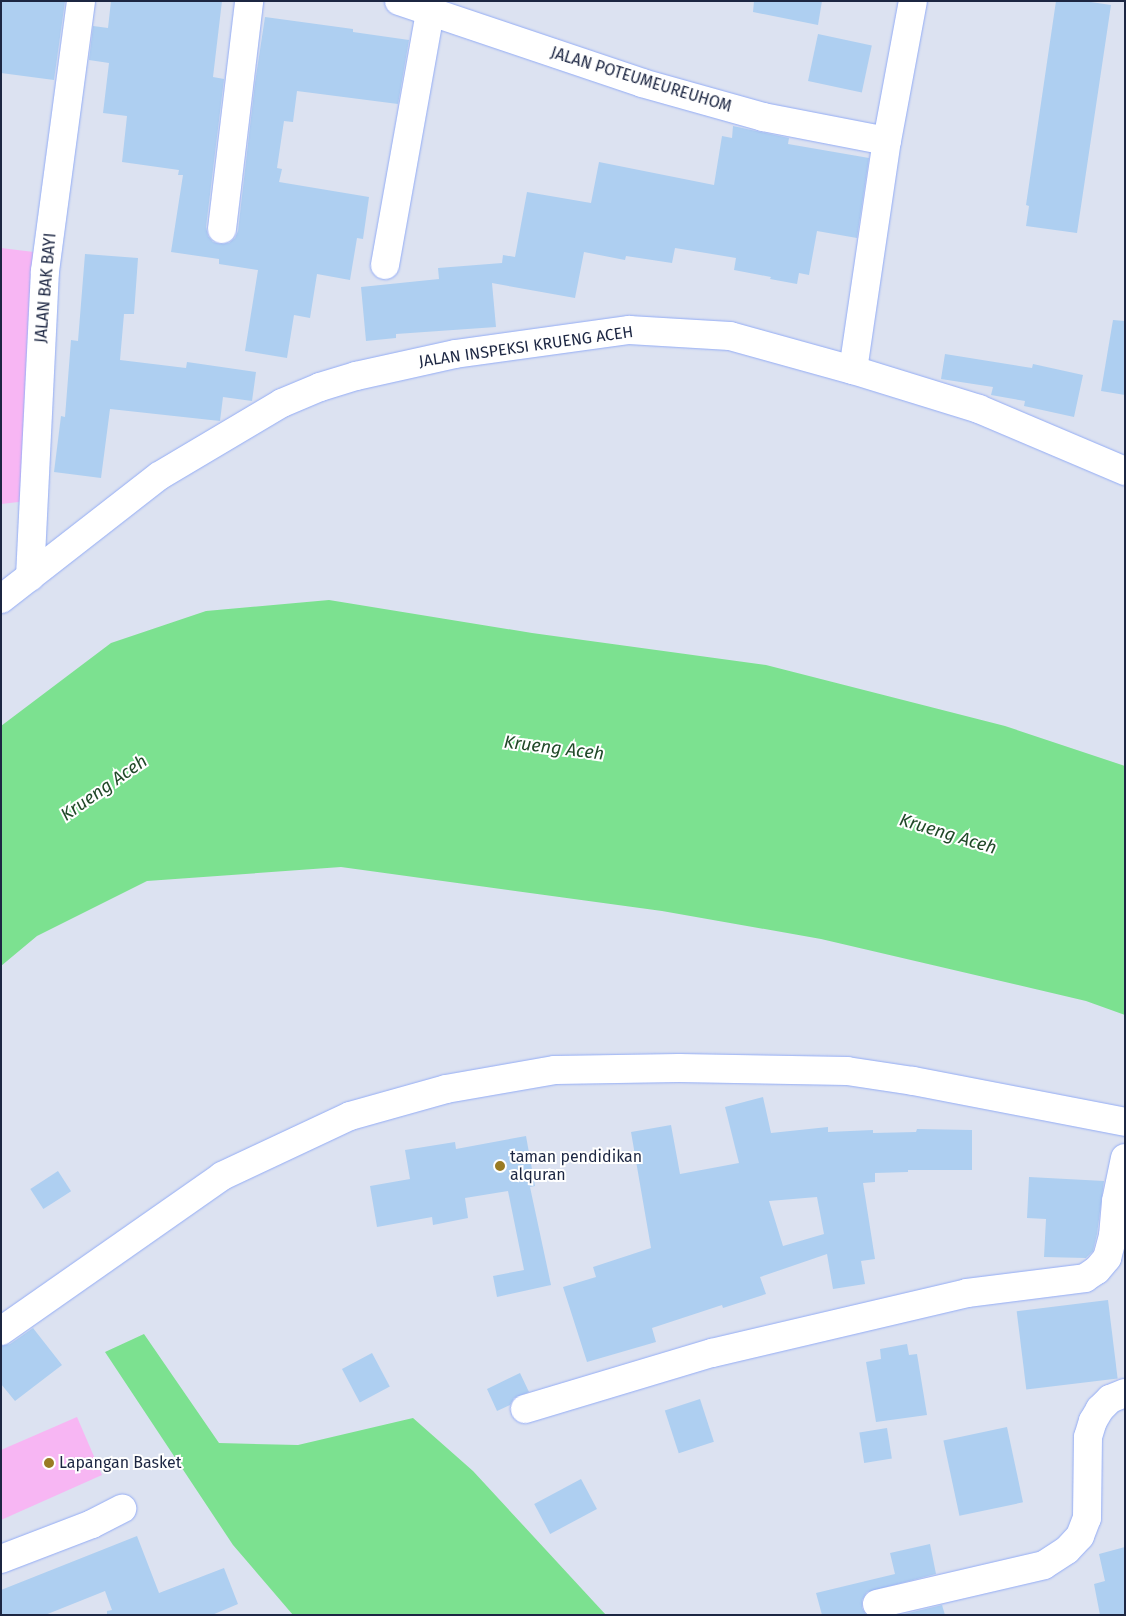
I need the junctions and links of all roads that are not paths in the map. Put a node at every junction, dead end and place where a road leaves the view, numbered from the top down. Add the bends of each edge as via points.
1 (81, 1) edge
2 (249, 1) edge
3 (399, 1) edge
4 (913, 1) edge
5 (431, 6) edge
6 (887, 141) junction
7 (222, 229) dead end
8 (385, 265) dead end
9 (853, 370) junction
10 (1125, 471) edge
11 (30, 577) junction
12 (1, 598) edge
13 (1125, 1122) edge
14 (1125, 1158) edge
15 (1, 1331) edge
16 (1125, 1393) edge
17 (525, 1409) dead end
18 (122, 1509) dead end
19 (1, 1559) edge
20 (877, 1604) dead end

1 - 11 street, JALAN BAK BAYI via 45,271
2 - 7 street
3 - 5 street, JALAN POTEUMEUREUHOM
4 - 6 street
5 - 6 street, JALAN POTEUMEUREUHOM via 642,83 763,117
5 - 8 street
6 - 9 street
9 - 10 street, JALAN INSPEKSI KRUENG ACEH via 979,409
9 - 11 street, JALAN INSPEKSI KRUENG ACEH via 730,336 629,330 454,354 356,376 282,403 159,476
11 - 12 street, JALAN INSPEKSI KRUENG ACEH
13 - 15 street via 847,1070 555,1070 446,1089 350,1116 222,1176
14 - 17 street via 1113,1236 1106,1258 1085,1278 967,1293 712,1353
16 - 20 street via 1110,1399 1093,1421 1088,1437 1087,1518 1080,1536 1067,1550 1044,1566
18 - 19 street

